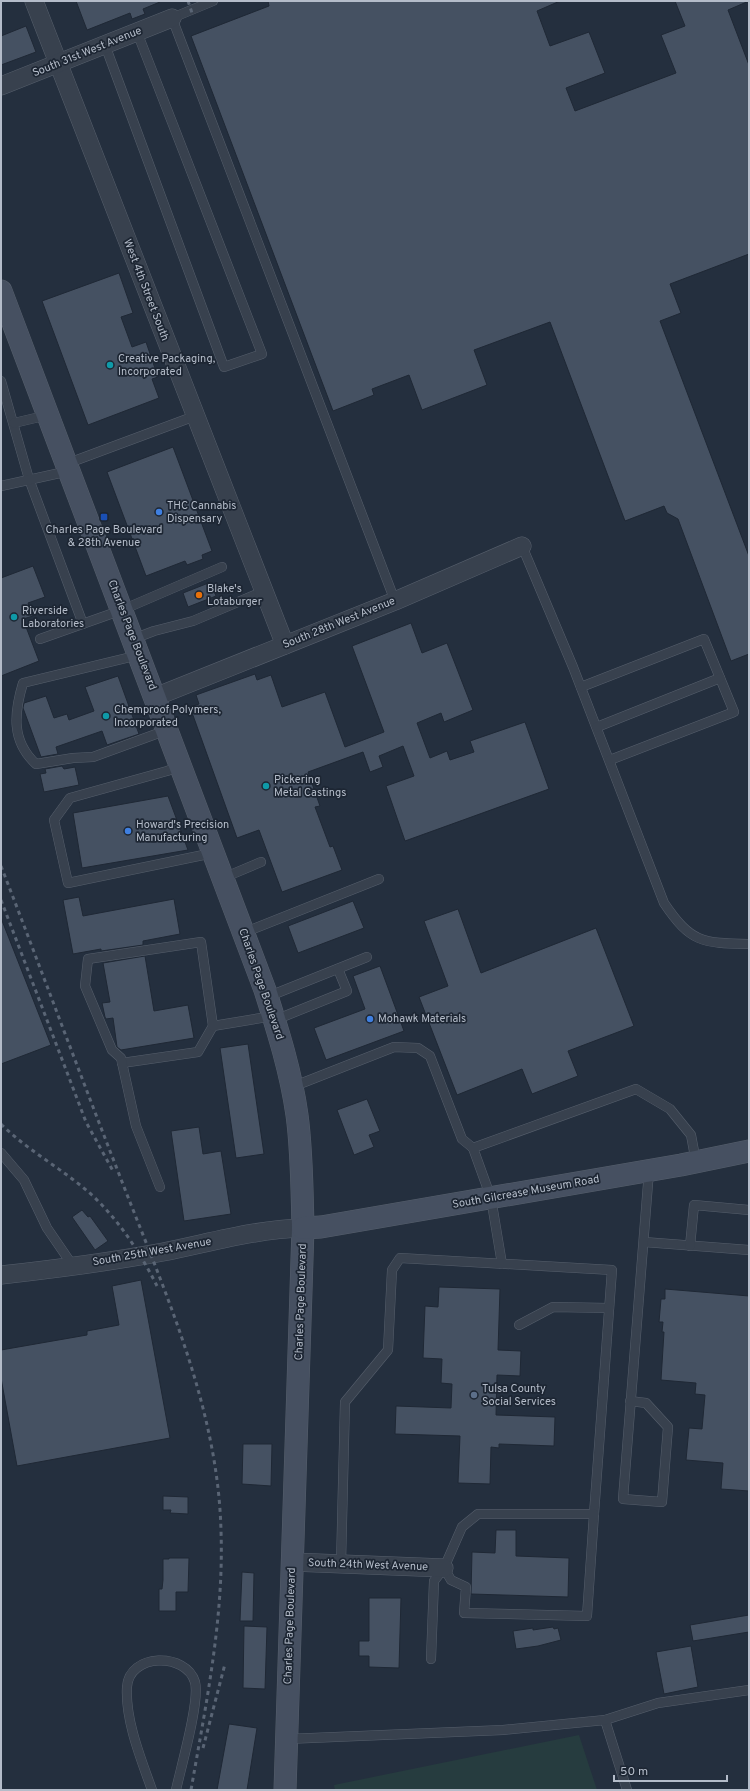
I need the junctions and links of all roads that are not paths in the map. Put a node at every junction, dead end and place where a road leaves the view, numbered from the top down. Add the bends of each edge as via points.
1 (34, 1) edge
2 (214, 1) edge
3 (172, 18) junction
4 (137, 32) junction
5 (105, 45) junction
6 (58, 64) junction
7 (1, 86) edge
8 (1, 291) edge
9 (1, 381) edge
10 (48, 415) junction
11 (195, 416) junction
12 (14, 422) junction
13 (68, 467) junction
14 (29, 480) junction
15 (1, 486) edge
16 (522, 546) joint
17 (222, 567) dead end
18 (264, 591) junction
19 (395, 601) junction
20 (122, 610) junction
21 (84, 624) junction
22 (40, 640) dead end
23 (285, 645) junction
24 (136, 647) junction
25 (720, 678) junction
26 (581, 687) junction
27 (155, 697) junction
28 (597, 727) junction
29 (167, 730) junction
30 (610, 760) junction
31 (181, 766) junction
32 (213, 853) junction
33 (261, 862) dead end
34 (223, 878) junction
35 (379, 879) dead end
36 (243, 933) junction
37 (749, 944) edge
38 (367, 957) dead end
39 (338, 968) junction
40 (272, 1011) junction
41 (213, 1026) junction
42 (122, 1063) junction
43 (291, 1088) junction
44 (473, 1148) junction
45 (749, 1151) edge
46 (1, 1153) edge
47 (696, 1162) junction
48 (649, 1171) junction
49 (160, 1188) dead end
50 (491, 1198) junction
51 (749, 1210) edge
52 (303, 1228) junction
53 (644, 1242) junction
54 (690, 1246) junction
55 (749, 1250) edge
56 (502, 1264) junction
57 (72, 1266) junction
58 (1, 1275) edge
59 (609, 1308) junction
60 (519, 1325) dead end
61 (630, 1402) junction
62 (594, 1514) junction
63 (292, 1562) junction
64 (341, 1564) junction
65 (444, 1568) junction
66 (431, 1659) dead end
67 (749, 1690) edge
68 (605, 1720) junction
69 (287, 1739) junction
70 (152, 1790) edge
71 (176, 1790) edge
72 (285, 1790) edge
73 (627, 1790) edge

1 - 6 street, West 4th Street South
2 - 3 lane
3 - 4 street, South 31st West Avenue
3 - 19 lane
4 - 5 street, South 31st West Avenue
4 - 5 lane via 262,354 224,367
5 - 6 street, South 31st West Avenue
6 - 7 street, South 31st West Avenue
6 - 11 street, West 4th Street South
8 - 10 main road, Charles Page Boulevard
9 - 12 lane
10 - 12 lane
10 - 13 main road, Charles Page Boulevard
11 - 13 lane
11 - 18 street, West 4th Street South
12 - 14 lane
13 - 14 lane
13 - 20 main road, Charles Page Boulevard
14 - 15 lane
14 - 21 lane
16 - 19 street, South 28th West Avenue
16 - 26 lane
17 - 20 lane
18 - 23 street, West 4th Street South
18 - 24 lane via 193,620 154,631
19 - 23 street, South 28th West Avenue
20 - 21 lane
20 - 24 main road, Charles Page Boulevard
21 - 22 lane
23 - 27 street, South 28th West Avenue
24 - 27 main road, Charles Page Boulevard
24 - 29 lane via 23,683 16,712 16,725 26,754 36,764 73,758 93,758
25 - 26 lane via 704,639
25 - 28 lane
25 - 30 lane via 734,712
26 - 28 lane
27 - 29 main road, Charles Page Boulevard
28 - 30 lane
29 - 31 main road, Charles Page Boulevard
30 - 37 lane via 664,903 677,922 691,935 705,941
31 - 32 main road, Charles Page Boulevard
31 - 32 lane via 70,798 54,820 68,883
32 - 34 main road, Charles Page Boulevard
33 - 34 lane
34 - 36 main road, Charles Page Boulevard
35 - 36 lane
36 - 40 main road, Charles Page Boulevard
38 - 39 lane
39 - 40 lane
39 - 40 lane via 347,991
40 - 41 lane
40 - 43 main road, Charles Page Boulevard
41 - 42 lane via 198,1052
41 - 42 lane via 201,942 88,960 85,986 112,1050 121,1058
42 - 49 lane via 136,1126
43 - 44 lane via 394,1047 418,1048 430,1056 462,1139
43 - 52 main road, Charles Page Boulevard via 301,1157
44 - 47 lane via 636,1089 670,1109 691,1135
44 - 50 lane
45 - 47 main road, South Gilcrease Museum Road
46 - 57 lane via 24,1180 47,1228
47 - 48 main road, South Gilcrease Museum Road
48 - 50 main road, South Gilcrease Museum Road
48 - 53 lane
50 - 52 main road, South Gilcrease Museum Road
50 - 56 lane
51 - 54 lane via 694,1205
52 - 57 street, South 25th West Avenue via 278,1228 162,1252
52 - 63 main road, Charles Page Boulevard
53 - 54 lane
53 - 61 lane
54 - 55 lane
56 - 59 lane via 612,1270
56 - 64 lane via 400,1258 392,1270 388,1350 345,1402
57 - 58 street, South 25th West Avenue
59 - 60 lane via 553,1307
59 - 62 lane
61 - 61 lane via 623,1499 662,1502 668,1427 646,1403
62 - 65 lane via 478,1514 462,1527
62 - 65 lane via 587,1616 464,1613 466,1587 451,1580
63 - 64 street, South 24th West Avenue
63 - 69 main road, Charles Page Boulevard
64 - 65 street, South 24th West Avenue
65 - 66 lane via 434,1581
67 - 68 lane via 658,1703
68 - 69 lane via 503,1730
68 - 73 lane
69 - 72 main road, Charles Page Boulevard
70 - 71 lane via 137,1749 129,1712 127,1686 136,1668 147,1662 160,1661 177,1663 187,1669 195,1682 196,1702

